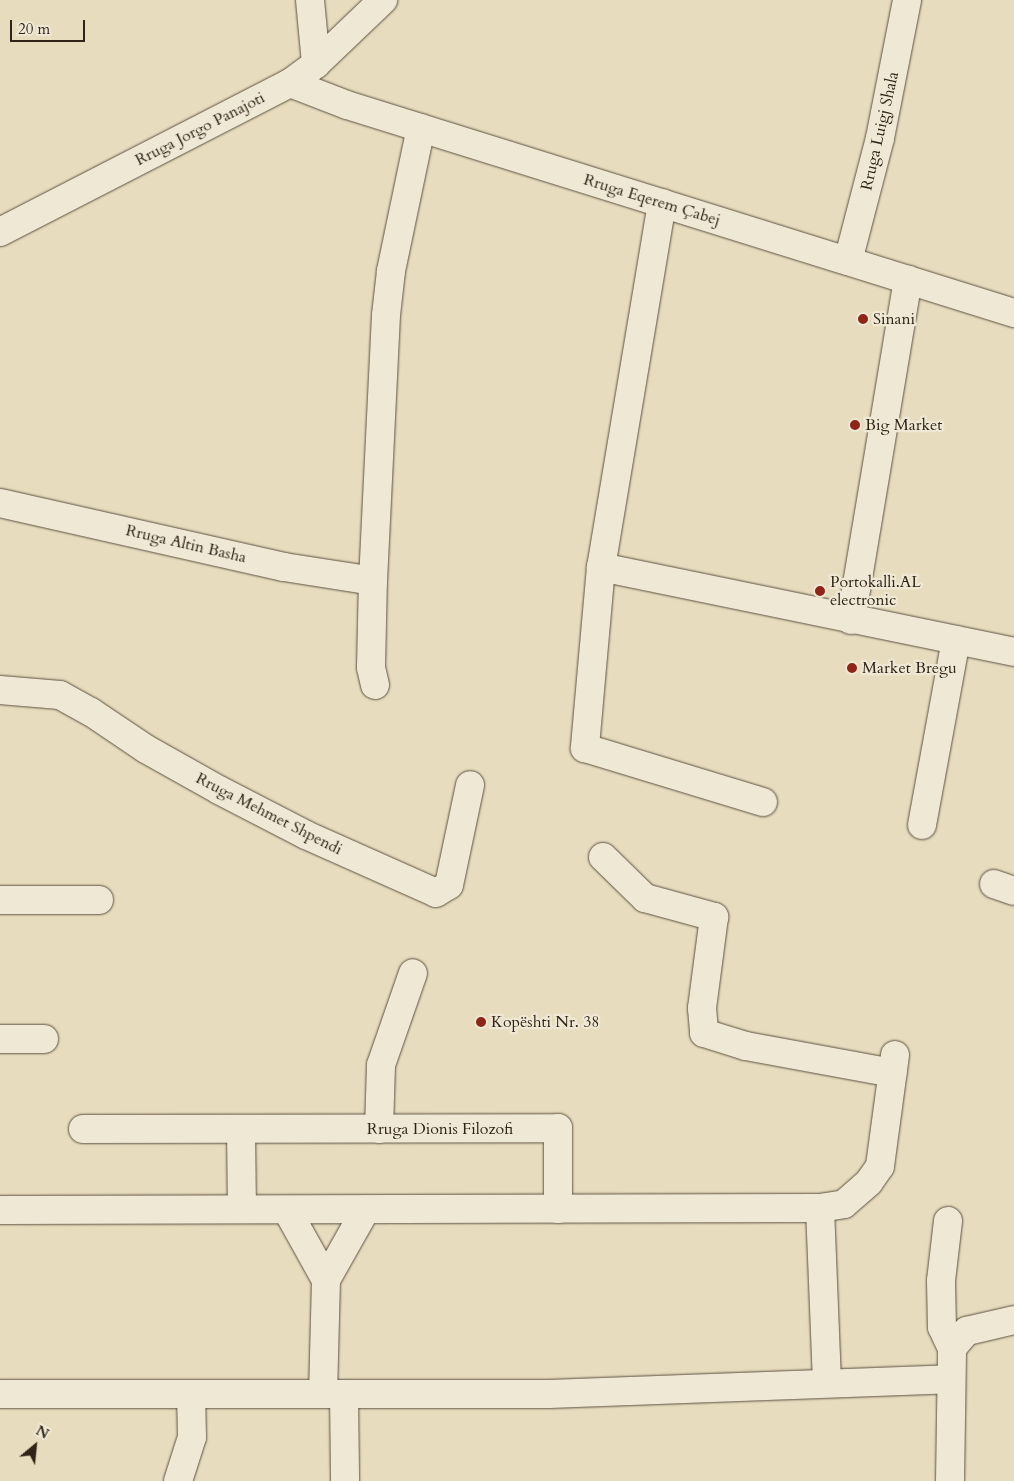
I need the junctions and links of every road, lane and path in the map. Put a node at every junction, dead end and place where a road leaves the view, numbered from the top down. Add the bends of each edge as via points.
1 (310, 0) edge
2 (383, 0) edge
3 (907, 0) edge
4 (316, 64) junction
5 (290, 83) junction
6 (420, 128) junction
7 (662, 203) junction
8 (0, 232) edge
9 (848, 261) junction
10 (908, 280) junction
11 (1014, 312) edge
12 (0, 503) edge
13 (601, 567) junction
14 (373, 581) junction
15 (851, 620) junction
16 (956, 640) junction
17 (1014, 652) edge
18 (375, 685) dead end
19 (0, 690) edge
20 (470, 785) dead end
21 (763, 802) dead end
22 (922, 825) dead end
23 (603, 857) dead end
24 (0, 900) edge
25 (99, 900) dead end
26 (413, 973) dead end
27 (0, 1039) edge
28 (44, 1039) dead end
29 (83, 1129) dead end
30 (242, 1129) junction
31 (379, 1129) junction
32 (820, 1208) junction
33 (242, 1209) junction
34 (366, 1209) junction
35 (558, 1209) junction
36 (0, 1210) edge
37 (287, 1210) junction
38 (948, 1220) dead end
39 (326, 1280) junction
40 (1014, 1320) edge
41 (952, 1348) junction
42 (950, 1379) junction
43 (827, 1383) junction
44 (0, 1394) edge
45 (191, 1394) junction
46 (334, 1394) junction
47 (178, 1481) edge
48 (344, 1481) edge
49 (950, 1481) edge

1 - 4 street
2 - 4 street, Rruga Jorgo Panajoti
3 - 9 street, Rruga Luigj Shala via 880,138
4 - 5 street, Rruga Jorgo Panajoti
5 - 6 street, Rruga Eqerem Çabej
5 - 8 street, Rruga Jorgo Panajoti
6 - 7 street, Rruga Eqerem Çabej
6 - 14 street via 390,280
7 - 9 street, Rruga Eqerem Çabej
7 - 13 street
9 - 10 street, Rruga Eqerem Çabej
10 - 11 street, Rruga Eqerem Çabej
10 - 15 street
12 - 14 street, Rruga Altin Basha via 284,567
13 - 15 street
13 - 21 street via 585,748
14 - 18 street via 371,667
15 - 16 street
16 - 17 street
16 - 22 street
19 - 20 street, Rruga Mehmet Shpendi via 60,695 146,749 306,835 436,892 449,885
23 - 32 street via 646,898 714,917 702,1008 704,1033 746,1046 894,1064 880,1166 869,1182 844,1204
24 - 25 street
26 - 31 street via 381,1064
27 - 28 street
29 - 30 street, Rruga Dionis Filozofi
30 - 31 street, Rruga Dionis Filozofi
30 - 33 street
31 - 35 street, Rruga Dionis Filozofi via 558,1128
32 - 35 street
32 - 43 street
33 - 36 street
33 - 37 street
34 - 35 street
34 - 37 street
34 - 39 street
37 - 39 street
38 - 41 street via 941,1281 942,1327
39 - 46 street
40 - 41 street via 967,1331
41 - 42 street
42 - 43 street
42 - 49 street
43 - 46 street via 548,1394
44 - 45 street
45 - 46 street
45 - 47 street via 192,1437
46 - 48 street

